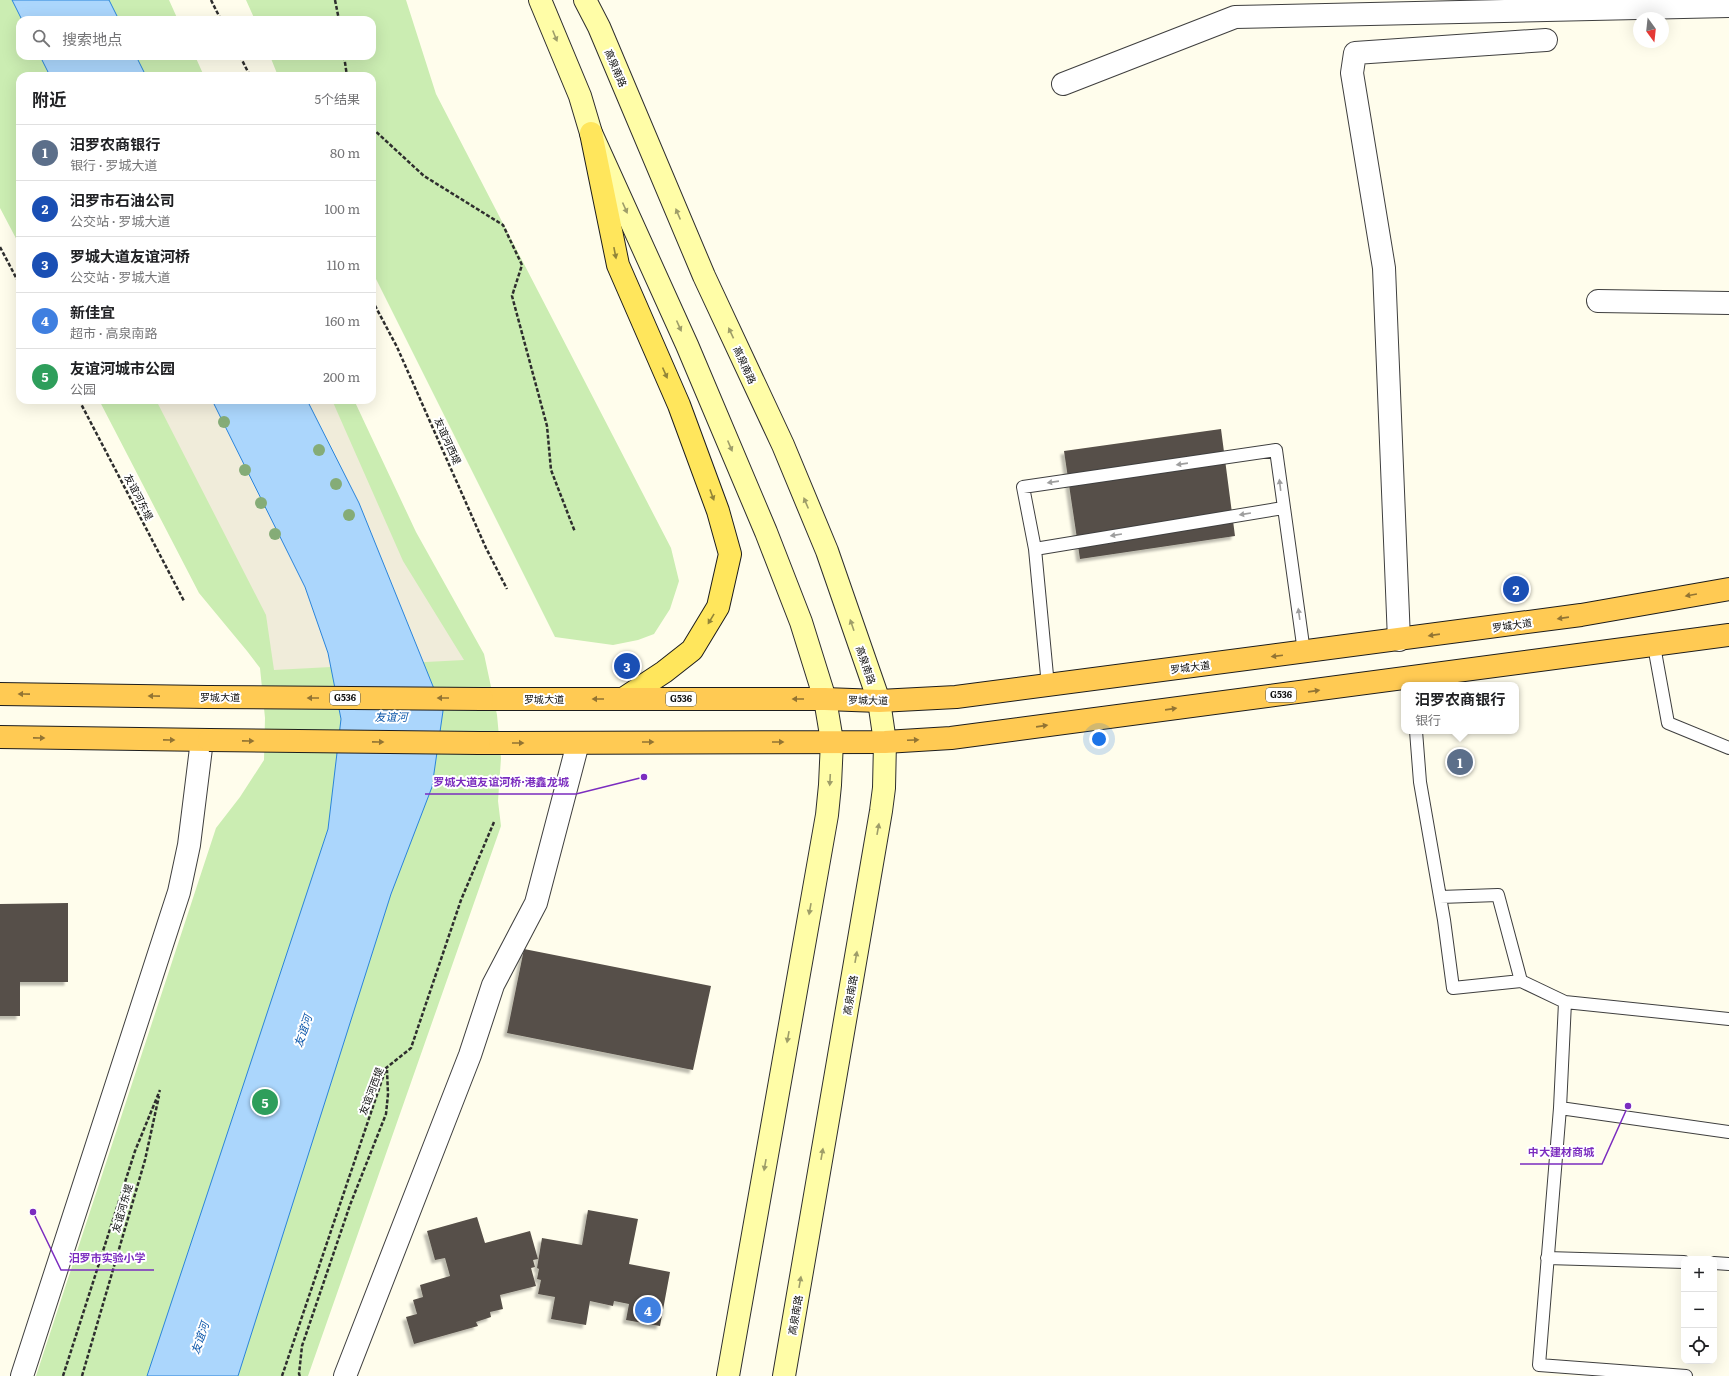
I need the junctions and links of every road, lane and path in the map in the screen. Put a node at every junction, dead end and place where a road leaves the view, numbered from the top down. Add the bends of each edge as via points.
1 (211, 0) edge
2 (335, 0) edge
3 (540, 0) edge
4 (585, 0) edge
5 (1729, 6) edge
6 (219, 16) edge
7 (337, 16) edge
8 (1546, 40) dead end
9 (242, 60) edge
10 (345, 60) edge
11 (248, 72) edge
12 (346, 72) edge
13 (1063, 84) dead end
14 (376, 132) edge
15 (591, 133) junction
16 (0, 247) edge
17 (16, 277) edge
18 (1598, 301) dead end
19 (1729, 303) edge
20 (376, 307) edge
21 (81, 404) edge
22 (1283, 508) junction
23 (575, 532) dead end
24 (1035, 549) junction
25 (1729, 588) edge
26 (507, 589) dead end
27 (184, 601) dead end
28 (1729, 635) edge
29 (1399, 640) junction
30 (1654, 646) junction
31 (1304, 652) junction
32 (1413, 681) edge
33 (1401, 682) edge
34 (1048, 686) junction
35 (0, 694) edge
36 (623, 699) junction
37 (825, 699) junction
38 (879, 701) junction
39 (1416, 734) edge
40 (0, 737) edge
41 (205, 740) junction
42 (832, 742) junction
43 (885, 742) junction
44 (578, 743) junction
45 (1729, 748) edge
46 (494, 822) dead end
47 (1440, 897) junction
48 (1521, 981) junction
49 (1565, 1002) junction
50 (1729, 1019) edge
51 (386, 1068) junction
52 (1560, 1108) junction
53 (1729, 1132) edge
54 (1547, 1258) junction
55 (1681, 1262) edge
56 (1717, 1263) edge
57 (1729, 1264) edge
58 (22, 1376) edge
59 (63, 1376) edge
60 (82, 1376) edge
61 (282, 1376) edge
62 (300, 1376) edge
63 (344, 1376) edge
64 (728, 1376) edge
65 (784, 1376) edge
66 (1686, 1376) edge

1 - 6 path
2 - 7 path
3 -> 15 main road via 580,96
38 -> 4 main road, 高泉南路 via 827,551 783,445 704,276 599,27
5 - 13 street via 1234,17
8 - 29 street via 1355,53 1352,73 1384,268
9 - 11 path
10 - 12 path
14 - 23 path via 424,176 503,225 522,265 512,296 547,426 551,470
15 -> 36 main road via 618,265 679,405 718,511 730,554 718,607 692,650
15 -> 37 main road via 687,345 766,532 801,622
16 - 17 path
18 - 19 street
20 - 26 path, 友谊河西堤 via 398,347 486,548
21 - 27 path, 友谊河东堤
22 -> 24 lane
22 -> 24 lane via 1276,450 1023,487
31 -> 22 lane
24 - 34 lane
25 -> 29 highway, 罗城大道 / G536 via 1581,615
28 - 30 highway, G536
29 - 31 highway, 罗城大道 / G536
30 - 32 highway, G536
30 - 45 lane via 1668,723
31 -> 34 highway, 罗城大道 / G536
43 -> 33 highway, G536 via 951,738
34 - 38 highway, 罗城大道 / G536 via 956,697
36 -> 35 highway, 罗城大道 / G536, bridge
37 -> 36 highway, 罗城大道 / G536
37 - 38 highway, 罗城大道 / G536
37 - 42 main road
38 - 43 main road, 高泉南路
39 - 47 lane via 1420,782
40 -> 41 highway, G536
41 -> 44 highway, G536, bridge
41 - 58 street via 179,892
42 - 43 highway, G536
44 -> 42 highway, G536
42 -> 64 main road via 827,815
65 -> 43 main road, 高泉南路 via 881,811
44 - 63 street via 536,903 493,984 470,1055
46 - 51 path, 友谊河西堤 via 461,900 410,1048
47 - 48 lane via 1498,895
47 - 48 lane via 1453,988
48 - 49 lane
49 - 50 lane
49 - 52 lane
51 - 61 path, 友谊河西堤
51 - 62 path via 386,1114 350,1205 302,1346
52 - 53 lane
52 - 54 lane
54 - 55 lane
54 - 66 lane via 1539,1365
56 - 57 lane
59 - 60 path, 友谊河东堤 via 134,1151 160,1090 145,1160

